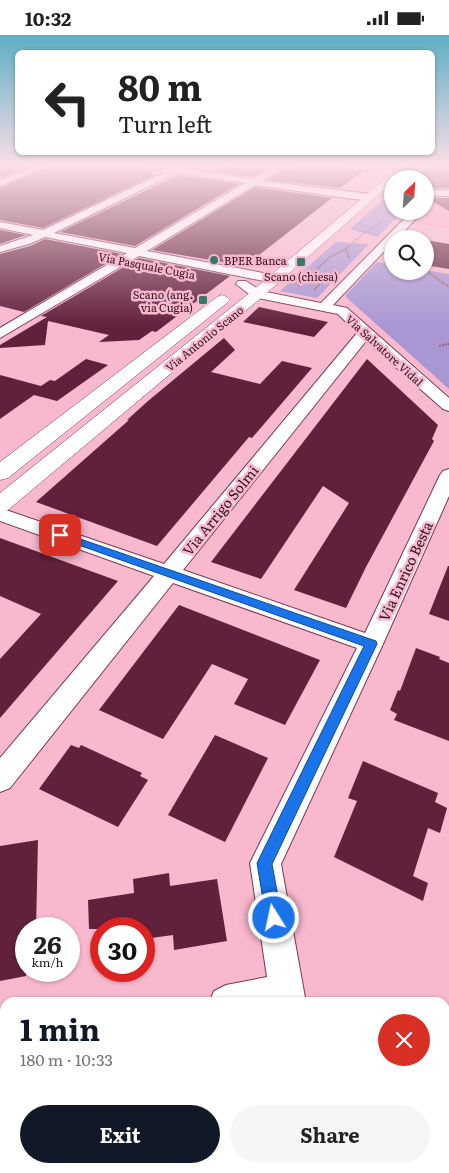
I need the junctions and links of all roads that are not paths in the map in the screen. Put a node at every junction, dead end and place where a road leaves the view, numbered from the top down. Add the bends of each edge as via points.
1 (72, 220) edge
2 (191, 220) edge
3 (337, 220) edge
4 (409, 220) edge
5 (0, 225) edge
6 (43, 234) junction
7 (0, 237) edge
8 (25, 242) junction
9 (0, 249) edge
10 (137, 252) junction
11 (122, 261) junction
12 (266, 265) dead end
13 (258, 284) junction
14 (324, 307) junction
15 (365, 333) junction
16 (0, 334) edge
17 (449, 406) edge
18 (0, 473) edge
19 (449, 475) edge
20 (0, 505) edge
21 (0, 514) edge
22 (168, 573) junction
23 (371, 644) junction
24 (0, 779) edge
25 (287, 997) edge

1 - 6 street
2 - 10 street
3 - 13 street, Via Antonio Scano
4 - 14 street
5 - 6 street, Via Pasquale Cugia
6 - 8 street
6 - 10 street, Via Pasquale Cugia
7 - 8 street, Via Pasquale Cugia
8 - 9 street
8 - 11 street, Via Pasquale Cugia
10 - 11 street
10 - 13 street, Via Pasquale Cugia
11 - 13 street, Via Pasquale Cugia
11 - 16 street
12 - 13 street, Via Antonio Scano
13 - 14 street, Via Salvatore Vidal
13 - 18 street, Via Antonio Scano
13 - 20 street, Via Antonio Scano
14 - 15 street, Via Salvatore Vidal via 342,311
15 - 17 street, Via Salvatore Vidal
15 - 22 street, Via Arrigo Solmi
19 - 23 street, Via Enrico Besta
21 - 22 street
22 - 23 street
22 - 24 street, Via Arrigo Solmi
23 - 25 street, Via Enrico Besta via 264,863

